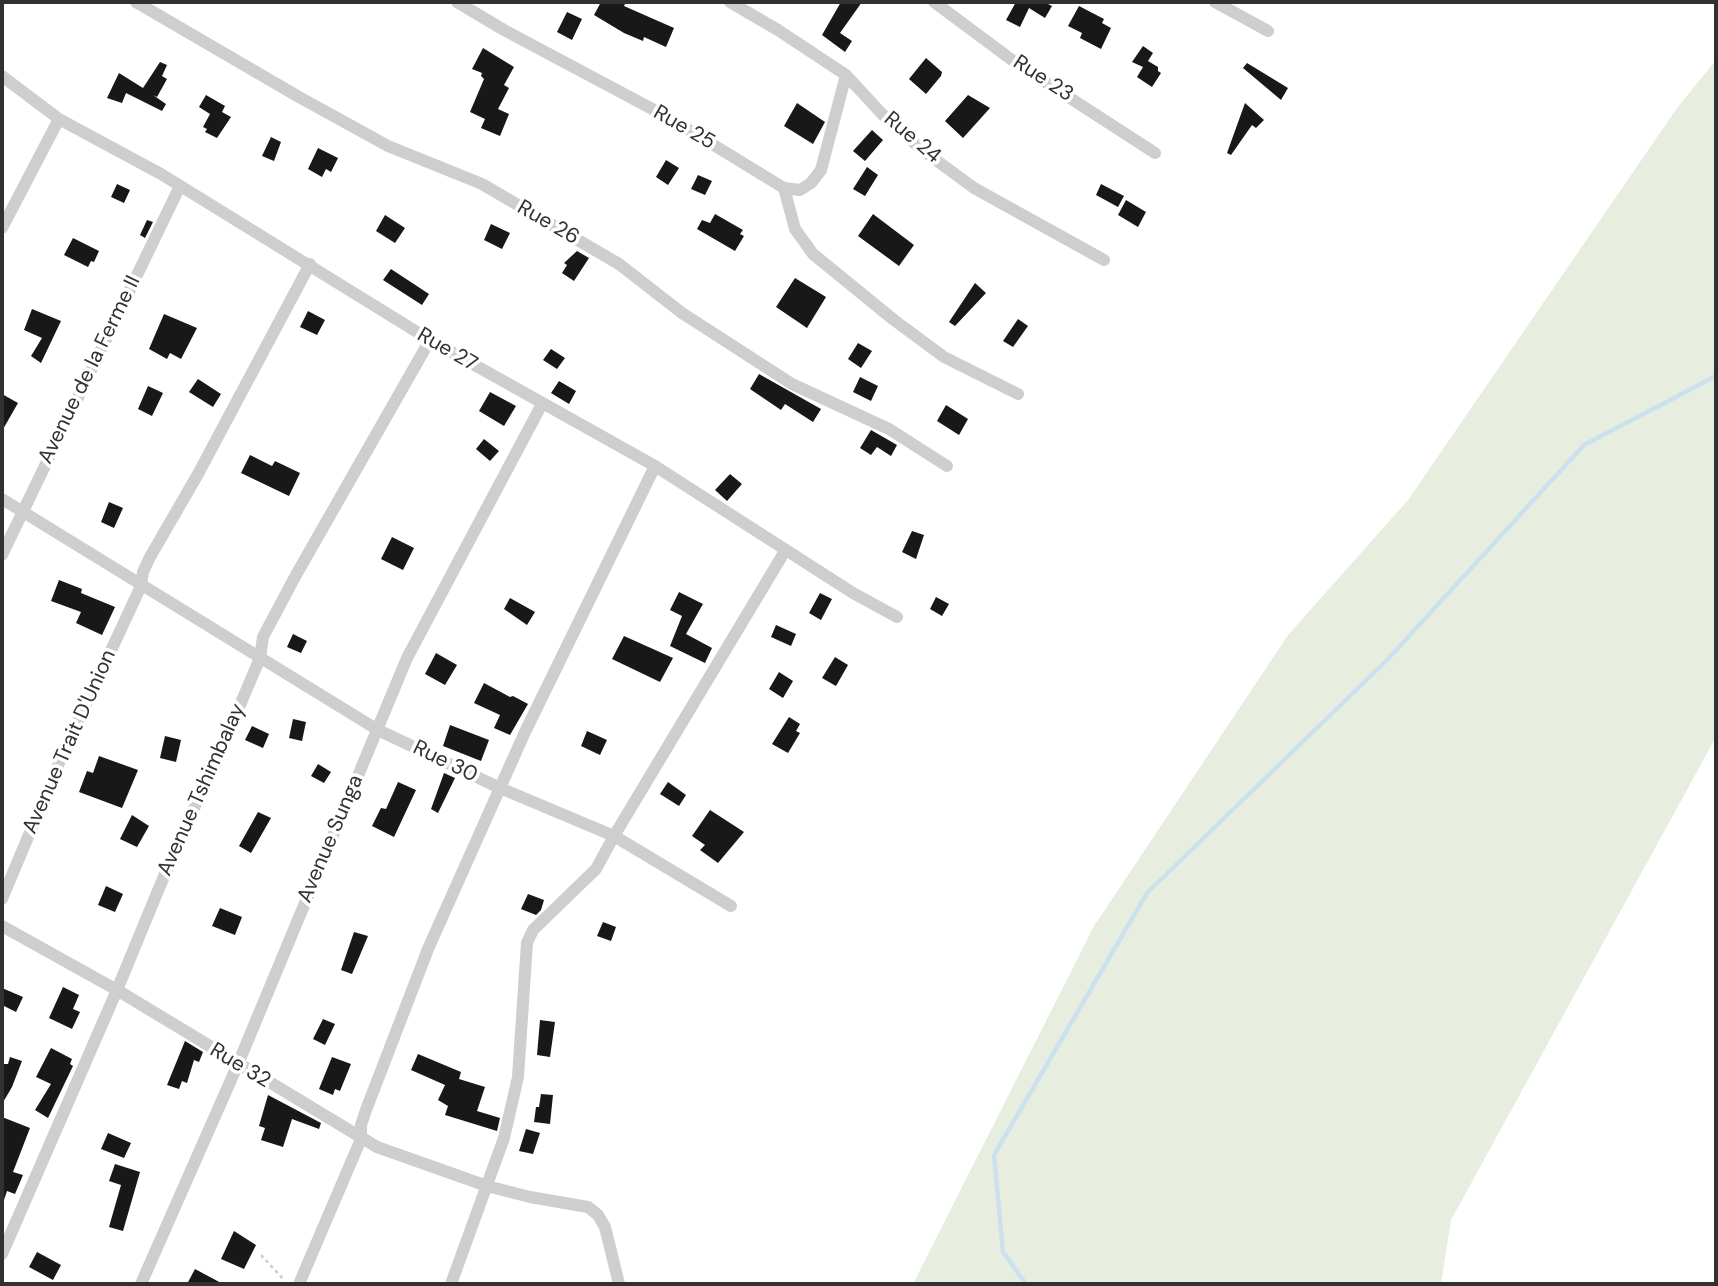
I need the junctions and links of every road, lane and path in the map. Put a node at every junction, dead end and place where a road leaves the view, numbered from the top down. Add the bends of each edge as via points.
1 (136, 2) edge
2 (457, 2) edge
3 (730, 2) edge
4 (934, 2) edge
5 (1215, 2) edge
6 (1268, 31) dead end
7 (846, 75) junction
8 (2, 76) edge
9 (59, 119) junction
10 (1155, 152) dead end
11 (180, 186) junction
12 (784, 188) junction
13 (7, 205) edge
14 (2, 228) edge
15 (1104, 260) dead end
16 (310, 264) junction
17 (430, 341) junction
18 (1018, 394) dead end
19 (542, 404) junction
20 (655, 466) junction
21 (947, 466) dead end
22 (2, 499) edge
23 (22, 510) junction
24 (785, 551) junction
25 (2, 555) edge
26 (141, 586) junction
27 (897, 617) dead end
28 (260, 658) junction
29 (378, 730) junction
30 (500, 788) junction
31 (614, 836) junction
32 (2, 899) edge
33 (731, 906) dead end
34 (2, 926) edge
35 (117, 990) junction
36 (238, 1064) junction
37 (361, 1139) junction
38 (487, 1186) junction
39 (2, 1254) edge
40 (261, 1255) dead end
41 (141, 1284) edge
42 (288, 1284) edge
43 (299, 1284) edge
44 (451, 1284) edge
45 (619, 1284) edge

1 - 21 street, Rue 26 via 388,146 482,184 619,264 682,313 792,384 889,429
2 - 12 street, Rue 25 via 671,119
3 - 7 street, Rue 24
4 - 10 street, Rue 23 via 1016,63
5 - 6 street
7 - 12 street via 821,170 800,190
7 - 15 street, Rue 24 via 921,149 974,188
8 - 9 street, Rue 27
9 - 11 street, Rue 27
9 - 13 street
11 - 16 street, Rue 27
11 - 23 street, Avenue de la Ferme II
12 - 18 street via 795,229 813,254 944,357
13 - 14 street
16 - 17 street, Rue 27
16 - 26 street, Avenue Trait D'Union via 150,557
17 - 19 street, Rue 27
17 - 28 street, Avenue Tshimbalay via 272,617
19 - 20 street, Rue 27
19 - 29 street, Avenue Sunga via 407,658
20 - 24 street, Rue 27
20 - 30 street
22 - 23 street, Rue 30
23 - 25 street, Avenue de la Ferme II
23 - 26 street, Rue 30
24 - 27 street, Rue 27
24 - 31 street
26 - 28 street, Rue 30
26 - 32 street, Avenue Trait D'Union
28 - 29 street, Rue 30
28 - 35 street, Avenue Tshimbalay
29 - 30 street, Rue 30
29 - 36 street, Avenue Sunga
30 - 31 street, Rue 30
30 - 37 street via 423,961 366,1110
31 - 33 street, Rue 30
31 - 38 street via 596,869 533,930 527,943 518,1077
34 - 35 street, Rue 32
35 - 36 street, Rue 32
35 - 39 street, Avenue Tshimbalay
36 - 37 street, Rue 32
36 - 41 street, Avenue Sunga
37 - 38 street, Rue 32
37 - 43 street
38 - 44 street
38 - 45 street, Rue 32 via 588,1208 605,1227
40 - 42 path

